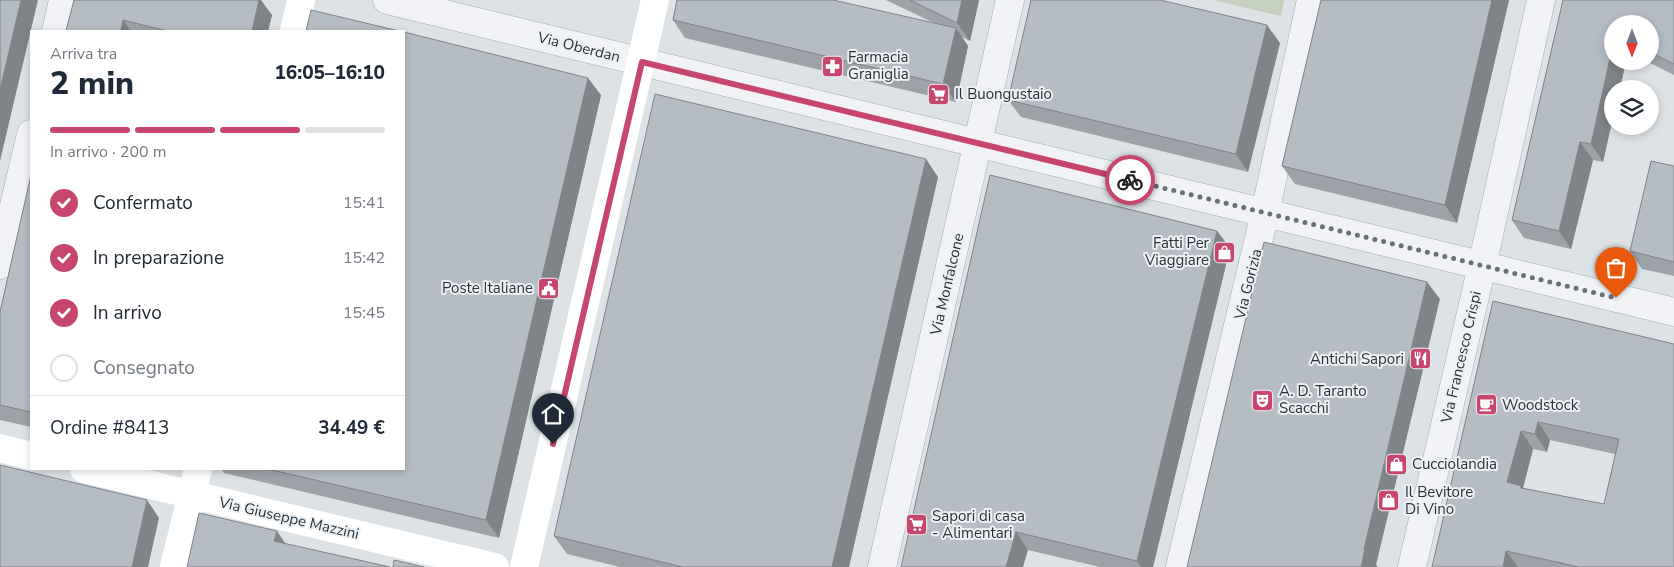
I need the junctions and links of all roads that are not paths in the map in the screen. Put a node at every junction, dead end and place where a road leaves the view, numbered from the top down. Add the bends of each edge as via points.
1 (63, 0) edge
2 (301, 0) edge
3 (387, 0) edge
4 (655, 0) edge
5 (1010, 0) edge
6 (1311, 0) edge
7 (1541, 0) edge
8 (56, 30) edge
9 (294, 30) edge
10 (642, 62) junction
11 (30, 138) edge
12 (979, 144) junction
13 (1265, 213) junction
14 (0, 265) edge
15 (1482, 266) junction
16 (1674, 312) edge
17 (0, 448) edge
18 (30, 456) edge
19 (88, 470) edge
20 (198, 470) edge
21 (192, 495) junction
22 (174, 567) edge
23 (494, 567) edge
24 (524, 567) edge
25 (882, 567) edge
26 (1180, 567) edge
27 (1412, 567) edge

1 - 8 street
2 - 9 main road
3 - 10 street, Via Oberdan
4 - 10 main road
5 - 12 street, Via Monfalcone
6 - 13 street, Via Gorizia
7 - 15 street, Via Francesco Crispi
10 - 12 street, Via Oberdan
10 - 24 main road
11 - 14 street
12 - 13 street, Via Oberdan
12 - 25 street, Via Monfalcone
13 - 15 street, Via Oberdan
13 - 26 street, Via Gorizia
15 - 16 street, Via Oberdan
15 - 27 street, Via Francesco Crispi
17 - 18 main road
19 - 21 main road, Via Giuseppe Mazzini
20 - 21 main road
21 - 22 main road
21 - 23 main road, Via Giuseppe Mazzini

